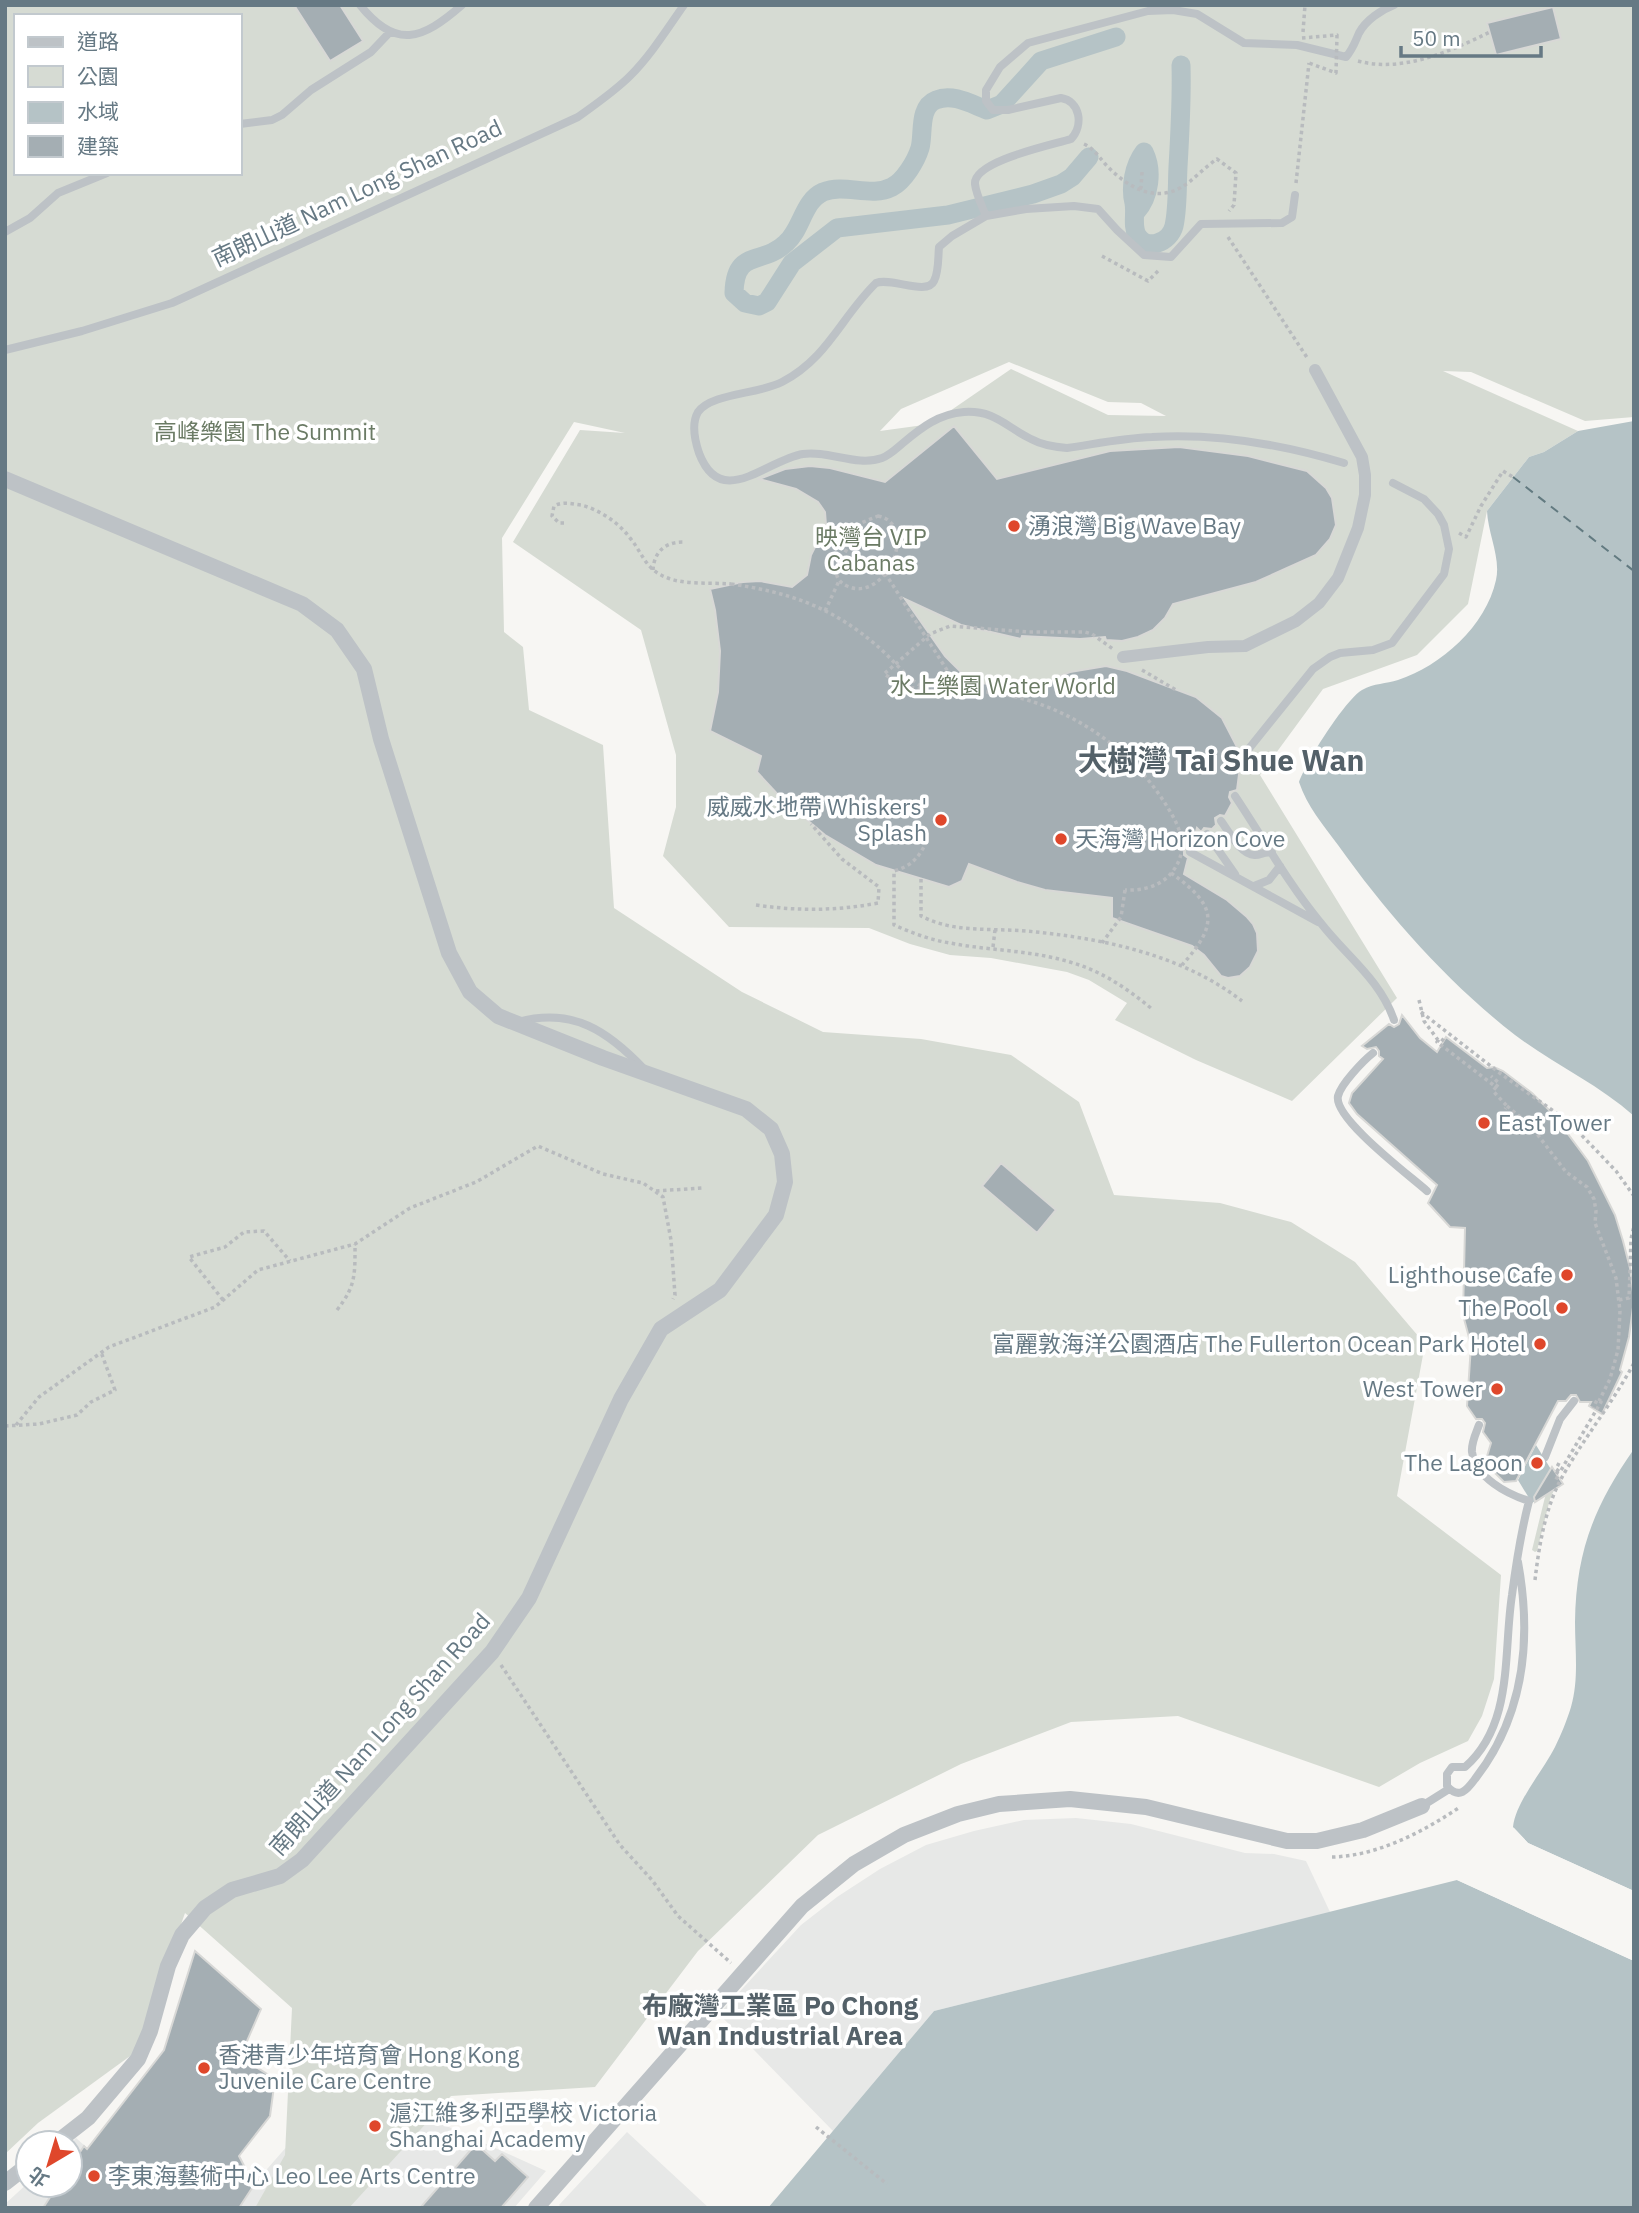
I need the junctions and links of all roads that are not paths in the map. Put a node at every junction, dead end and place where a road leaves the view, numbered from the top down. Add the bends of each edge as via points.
1 (360, 5) edge
2 (462, 5) edge
3 (684, 5) edge
4 (1394, 5) edge
5 (389, 33) junction
6 (242, 124) edge
7 (102, 175) edge
8 (1295, 195) road end
9 (986, 216) junction
10 (5, 232) edge
11 (5, 350) edge
12 (1315, 370) road end
13 (1344, 463) dead end
14 (5, 479) edge
15 (1393, 483) dead end
16 (1123, 657) dead end
17 (1239, 761) dead end
18 (1236, 796) dead end
19 (1221, 821) dead end
20 (1207, 834) dead end
21 (1190, 852) dead end
22 (1272, 853) junction
23 (1280, 866) junction
24 (1237, 876) junction
25 (1254, 886) junction
26 (1321, 924) junction
27 (1394, 1020) dead end
28 (515, 1022) junction
29 (1373, 1053) dead end
30 (649, 1074) junction
31 (1427, 1191) dead end
32 (1574, 1401) dead end
33 (1479, 1425) dead end
34 (1545, 1457) dead end
35 (1518, 1562) junction
36 (1465, 1767) junction
37 (1473, 1783) junction
38 (1449, 1788) junction
39 (1422, 1806) joint
40 (74, 2129) edge
41 (536, 2208) edge

1 - 5 lane
2 - 5 lane via 414,35
3 - 11 lane, 南朗山道 Nam Long Shan Road via 630,76 578,117 172,303
4 - 9 lane via 1367,22 1346,57 1297,45 1244,43 1197,14 1173,10 1148,11 1028,43 1000,67 986,90 986,101 993,110 1008,110 1068,99 1077,109 1077,128 1071,139 984,168 975,184
5 - 6 lane via 371,52 311,90 282,115
7 - 10 lane via 58,194
8 - 9 lane via 1292,217 1282,223 1201,224 1171,257 1144,255 1098,209 1074,206
9 - 13 lane via 939,247 930,285 876,283 807,365 766,390 705,405 694,421 694,430 706,466 726,482 739,481 802,454 876,460 938,418 968,412 993,416 1032,440 1055,447 1150,437 1214,437 1280,446
12 - 16 street via 1362,457 1365,475 1358,527 1338,578 1319,603 1296,621 1245,646
14 - 28 street, 南朗山道 Nam Long Shan Road via 302,604 337,630 364,669 381,740 449,953 470,992 498,1016
15 - 17 lane via 1424,499 1438,514 1449,550 1444,574 1400,636 1383,648 1340,653 1320,662
18 - 22 lane
19 - 22 lane via 1248,853
20 - 24 lane
21 - 24 lane
22 - 23 lane
23 - 25 lane via 1269,880
23 - 26 lane
24 - 25 lane
25 - 26 lane
26 - 27 lane via 1384,995
28 - 30 street, 南朗山道 Nam Long Shan Road
28 - 30 lane via 556,1016 577,1020 626,1050
29 - 31 lane via 1341,1090 1339,1105 1352,1125
30 - 40 street, 南朗山道 Nam Long Shan Road via 746,1109 771,1129 782,1154 785,1182 776,1215 720,1290 661,1329 621,1399 528,1598 492,1652 302,1860 280,1876 232,1890 205,1908 177,1945 138,2059
32 - 34 lane via 1560,1419
33 - 35 lane via 1472,1451 1477,1465 1492,1482 1529,1501
35 - 36 lane via 1503,1693 1490,1731
35 - 37 lane via 1524,1596 1520,1684 1500,1742
36 - 37 lane via 1472,1773
36 - 38 lane via 1449,1770 1445,1778
37 - 38 lane via 1463,1793
38 - 39 lane
39 - 41 street via 1363,1830 1317,1841 1287,1841 1146,1807 1070,1799 999,1804 904,1835 854,1864 802,1906

